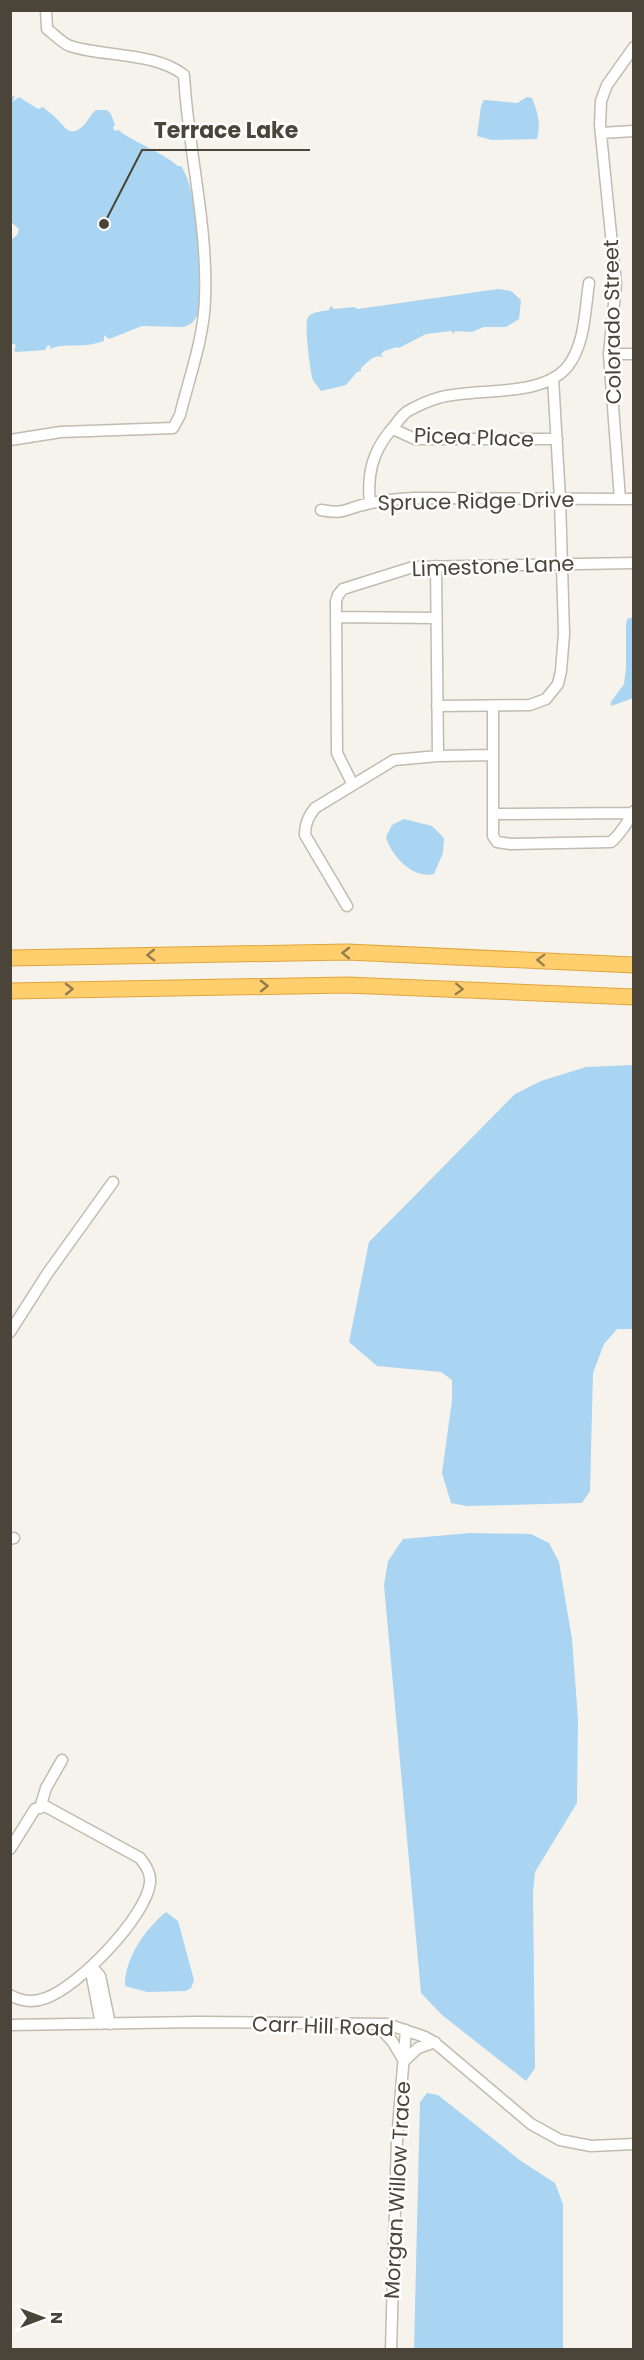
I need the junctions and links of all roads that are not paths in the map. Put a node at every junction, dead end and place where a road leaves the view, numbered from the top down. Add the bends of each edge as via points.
1 (46, 10) edge
2 (633, 47) edge
3 (633, 131) edge
4 (601, 133) junction
5 (590, 283) dead end
6 (609, 354) junction
7 (633, 354) edge
8 (553, 378) junction
9 (393, 429) junction
10 (556, 439) junction
11 (10, 440) edge
12 (560, 499) junction
13 (620, 499) junction
14 (633, 499) edge
15 (370, 503) junction
16 (321, 510) dead end
17 (561, 563) junction
18 (633, 563) edge
19 (436, 566) junction
20 (336, 617) junction
21 (436, 618) junction
22 (437, 706) junction
23 (494, 706) junction
24 (493, 755) junction
25 (438, 756) junction
26 (353, 785) junction
27 (633, 812) edge
28 (493, 814) junction
29 (347, 906) dead end
30 (10, 958) edge
31 (633, 965) edge
32 (10, 991) edge
33 (633, 997) edge
34 (112, 1182) dead end
35 (10, 1332) edge
36 (62, 1760) dead end
37 (40, 1808) junction
38 (10, 1849) edge
39 (93, 1968) junction
40 (10, 1995) edge
41 (105, 2024) junction
42 (376, 2024) junction
43 (10, 2025) edge
44 (406, 2030) junction
45 (435, 2042) junction
46 (404, 2061) junction
47 (633, 2144) edge
48 (391, 2349) edge

1 - 11 street via 47,29 68,45 154,62 184,75 202,224 204,316 180,415 173,428 61,432
2 - 4 street, Colorado Street via 601,101
3 - 4 street
4 - 6 street, Colorado Street via 616,284
5 - 8 street via 579,346 567,367
6 - 7 street
6 - 13 street, Colorado Street
8 - 9 street via 528,387 438,398 407,412
8 - 10 street
9 - 10 street, Picea Place via 415,439
9 - 15 street via 379,444 371,465
10 - 12 street
12 - 13 street, Spruce Ridge Drive
12 - 15 street, Spruce Ridge Drive via 414,498
12 - 17 street
13 - 14 street, Spruce Ridge Drive
15 - 16 street, Spruce Ridge Drive via 338,514
17 - 18 street, Limestone Lane
17 - 19 street, Limestone Lane
17 - 23 street via 564,634 558,684 546,699 530,705
19 - 20 street, Limestone Lane via 413,567 343,589 336,601
19 - 21 street
20 - 21 street
20 - 26 street, Limestone Lane via 337,753
21 - 22 street
22 - 23 street
22 - 25 street
23 - 24 street
24 - 25 street
24 - 28 street
25 - 26 street via 394,760
26 - 29 street via 315,808 305,826 305,835
27 - 28 street
27 - 28 street via 611,842 511,844 497,842 493,836
31 -> 30 highway via 347,952
32 -> 33 highway via 347,985
34 - 35 street
36 - 37 street
37 - 38 street via 35,1809
37 - 39 street via 45,1806 140,1858 149,1870 150,1884 126,1930
39 - 40 street via 48,1998 21,2001
39 - 41 street via 100,1976
41 - 42 street, Carr Hill Road
41 - 43 street, Carr Hill Road
42 - 44 street, Carr Hill Road
42 - 46 street
44 - 45 street, Carr Hill Road
44 - 46 street, Morgan Willow Trace
45 - 46 street via 418,2048
45 - 47 street, Carr Hill Road via 531,2124 560,2140 591,2146
46 - 48 street, Morgan Willow Trace via 397,2140

